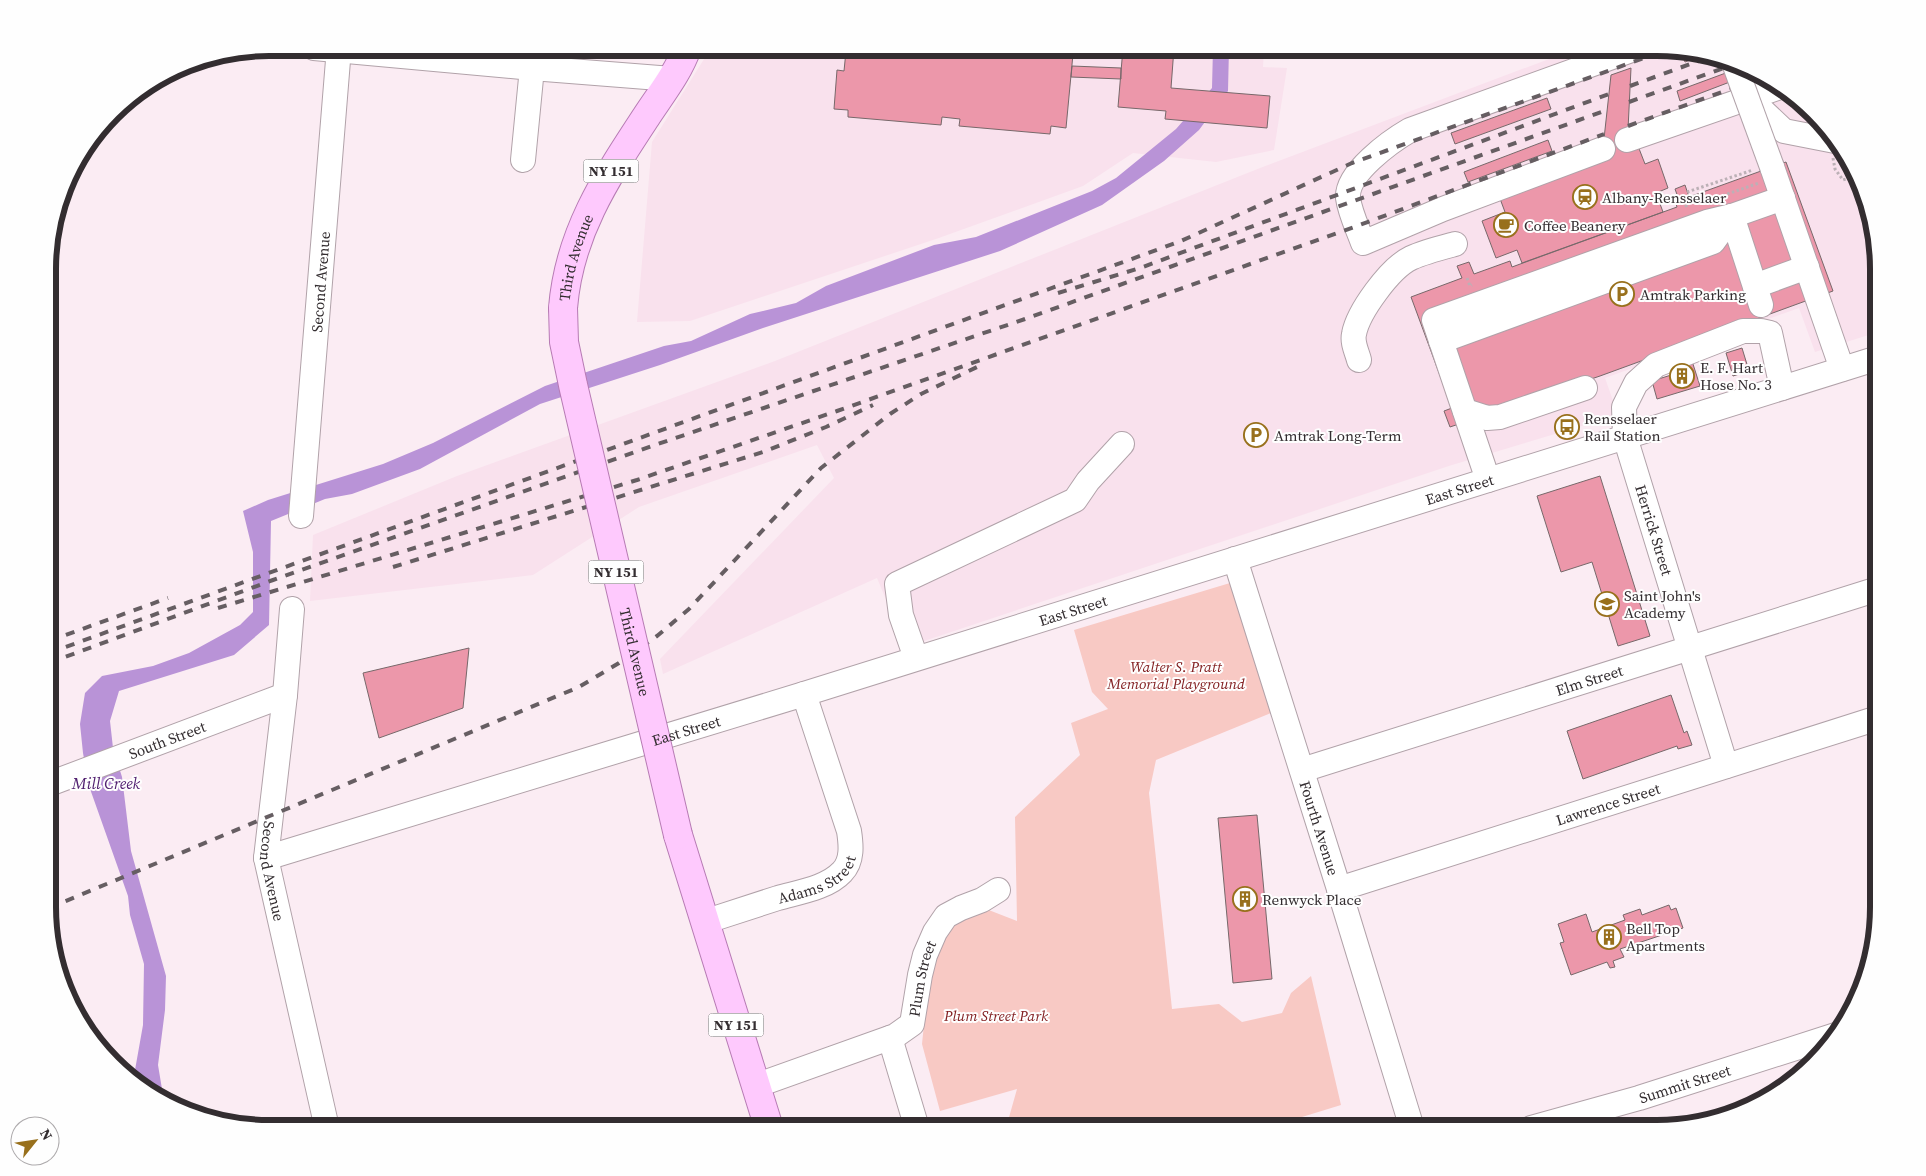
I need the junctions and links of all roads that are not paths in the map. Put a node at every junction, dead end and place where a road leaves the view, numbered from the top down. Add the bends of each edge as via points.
1 (338, 56) edge
2 (410, 56) edge
3 (683, 56) edge
4 (1614, 56) edge
5 (532, 68) junction
6 (1737, 72) edge
7 (672, 79) junction
8 (1772, 90) edge
9 (1749, 98) junction
10 (1825, 138) edge
11 (1627, 140) dead end
12 (1603, 149) dead end
13 (523, 160) dead end
14 (1783, 198) junction
15 (1443, 209) junction
16 (1732, 216) junction
17 (1455, 244) dead end
18 (1410, 258) junction
19 (1807, 267) junction
20 (1359, 360) dead end
21 (1870, 360) edge
22 (1842, 369) junction
23 (1585, 388) dead end
24 (1782, 388) junction
25 (1465, 411) junction
26 (1625, 437) junction
27 (1122, 444) dead end
28 (1488, 480) junction
29 (301, 516) dead end
30 (1235, 558) junction
31 (1870, 592) edge
32 (292, 608) dead end
33 (1690, 648) junction
34 (916, 658) junction
35 (804, 694) junction
36 (285, 695) junction
37 (1870, 721) edge
38 (1726, 766) junction
39 (1302, 770) junction
40 (57, 781) edge
41 (266, 858) junction
42 (1339, 889) junction
43 (998, 890) dead end
44 (704, 922) junction
45 (890, 1038) junction
46 (1824, 1039) edge
47 (755, 1086) junction
48 (325, 1120) edge
49 (766, 1120) edge
50 (915, 1120) edge
51 (1410, 1120) edge
52 (1560, 1120) edge

1 - 29 street, Second Avenue
2 - 5 street
3 - 7 main road, Third Avenue / NY 151
4 - 15 street via 1414,128 1366,163 1349,190 1349,204 1363,243
5 - 7 street
5 - 13 street
6 - 14 street, bridge
7 - 44 main road, Third Avenue / NY 151, bridge via 601,186 578,236 565,286 564,342 678,835
8 - 9 street
9 - 10 street via 1784,131
9 - 11 street
12 - 15 street
14 - 16 street
14 - 19 street
15 - 18 street
16 - 19 street via 1758,295
16 - 25 street via 1707,222 1434,320
17 - 18 street
18 - 20 street via 1380,286 1365,308 1354,335
19 - 22 street
21 - 22 street, East Street
22 - 24 street, East Street
23 - 25 street via 1500,418 1487,418
24 - 26 street, East Street
24 - 26 street, Herrick Street via 1770,333 1743,331 1656,365 1636,384 1624,407
25 - 28 street
26 - 28 street, East Street
26 - 33 street, Herrick Street
27 - 34 street via 1075,500 897,584 901,615
28 - 30 street, East Street
30 - 34 street, East Street
30 - 39 street, Fourth Avenue
31 - 33 street, Elm Street
32 - 36 street, Second Avenue
33 - 38 street, Herrick Street
33 - 39 street, Elm Street
34 - 35 street, East Street
35 - 41 street, East Street
35 - 44 street, Adams Street via 851,842 848,864 843,871 816,887
36 - 40 street, South Street
36 - 41 street, Second Avenue
37 - 38 street, Lawrence Street
38 - 42 street, Lawrence Street
39 - 42 street, Fourth Avenue
41 - 48 street, Second Avenue
42 - 51 street, Fourth Avenue
43 - 45 street, Plum Street via 946,916 925,955 912,1024
44 - 47 main road, Third Avenue / NY 151
45 - 47 street, Plum Street
45 - 50 street
46 - 52 street, Summit Street
47 - 49 main road, Third Avenue / NY 151

